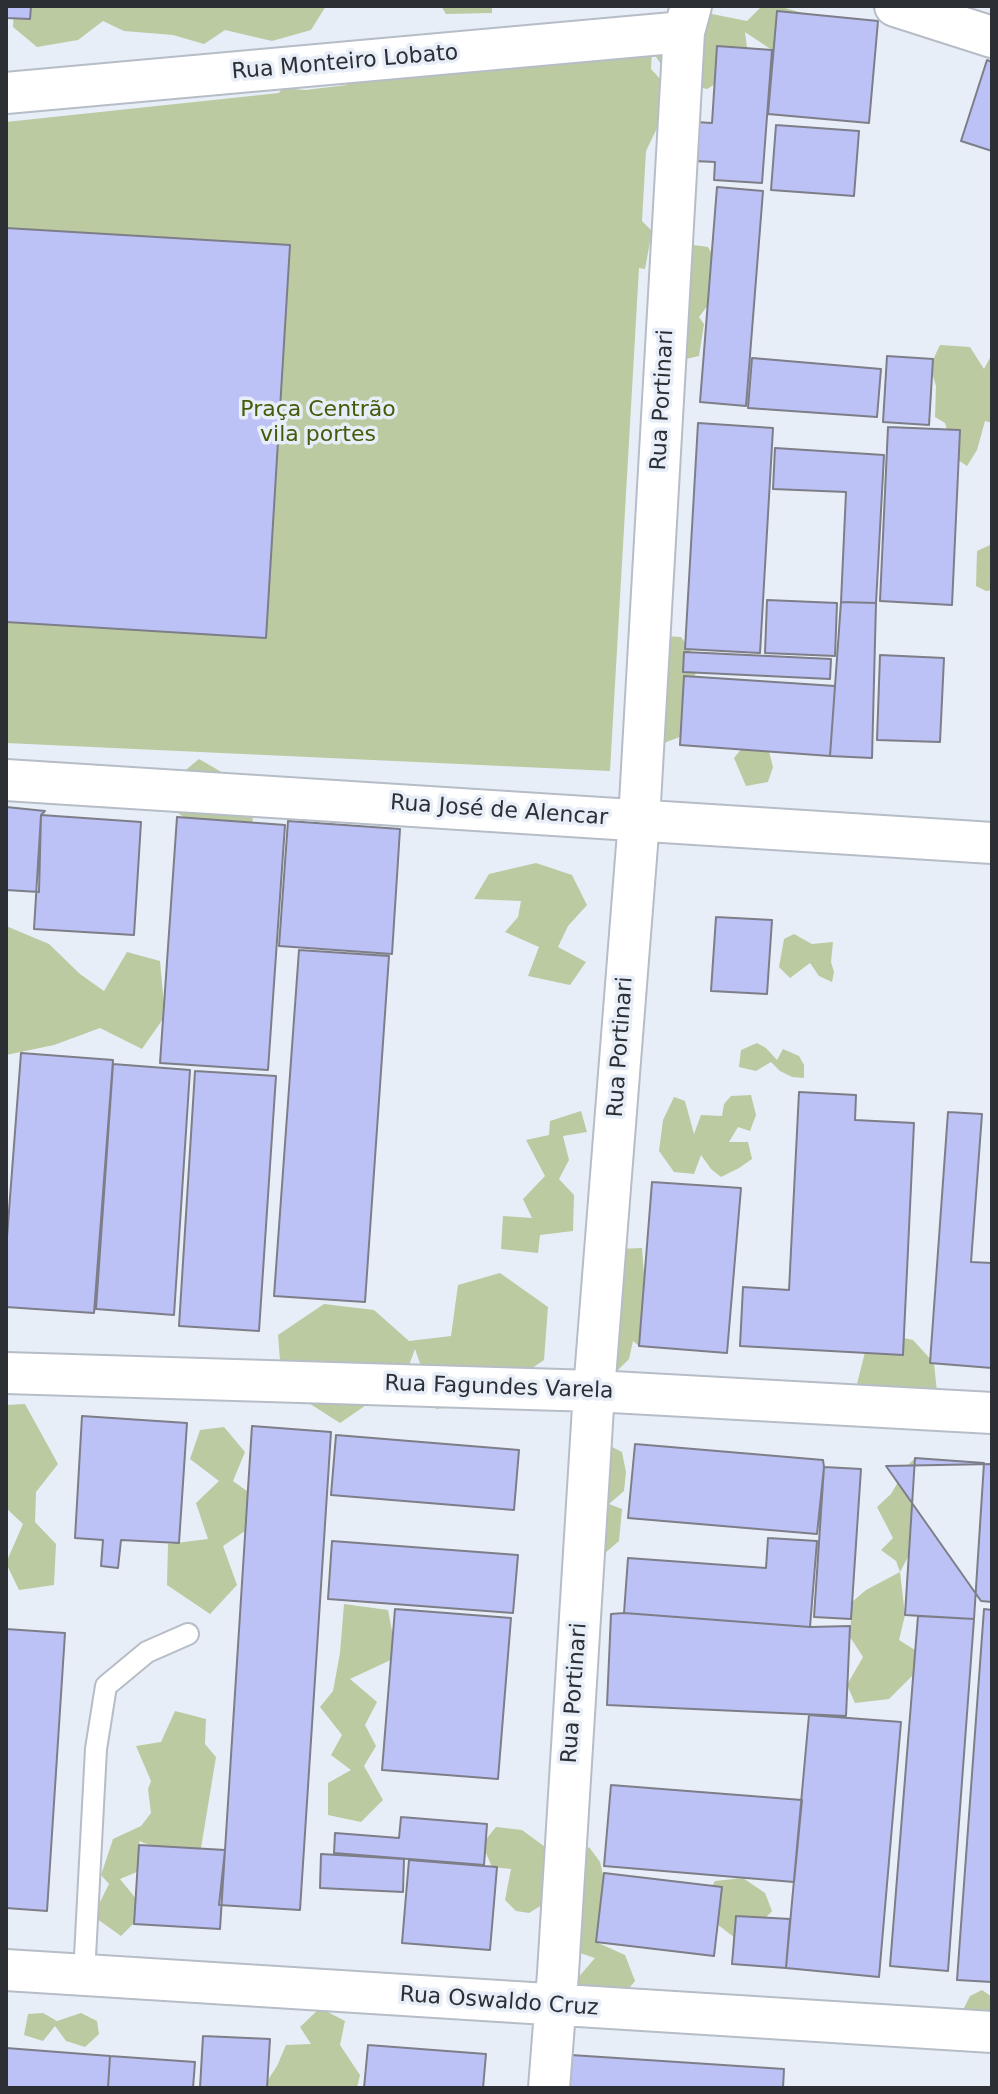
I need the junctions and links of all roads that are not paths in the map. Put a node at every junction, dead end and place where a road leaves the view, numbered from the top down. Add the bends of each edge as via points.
1 (895, 6) edge
2 (688, 19) edge
3 (992, 37) edge
4 (6, 93) edge
5 (6, 780) edge
6 (639, 820) junction
7 (992, 843) edge
8 (6, 1373) edge
9 (594, 1391) junction
10 (992, 1413) edge
11 (188, 1634) dead end
12 (6, 1970) edge
13 (84, 1975) junction
14 (555, 2006) junction
15 (992, 2032) edge
16 (549, 2088) edge

1 - 3 street
2 - 4 street, Rua Monteiro Lobato
2 - 6 street, Rua Portinari
5 - 6 street, Rua José de Alencar
6 - 7 street, Rua José de Alencar
6 - 9 street, Rua Portinari
8 - 9 street, Rua Fagundes Varela
9 - 10 street, Rua Fagundes Varela
9 - 14 street, Rua Portinari
11 - 13 lane via 147,1652 106,1686 96,1749
12 - 13 street, Rua Oswaldo Cruz
13 - 14 street, Rua Oswaldo Cruz
14 - 15 street, Rua Oswaldo Cruz
14 - 16 street, Rua Portinari

